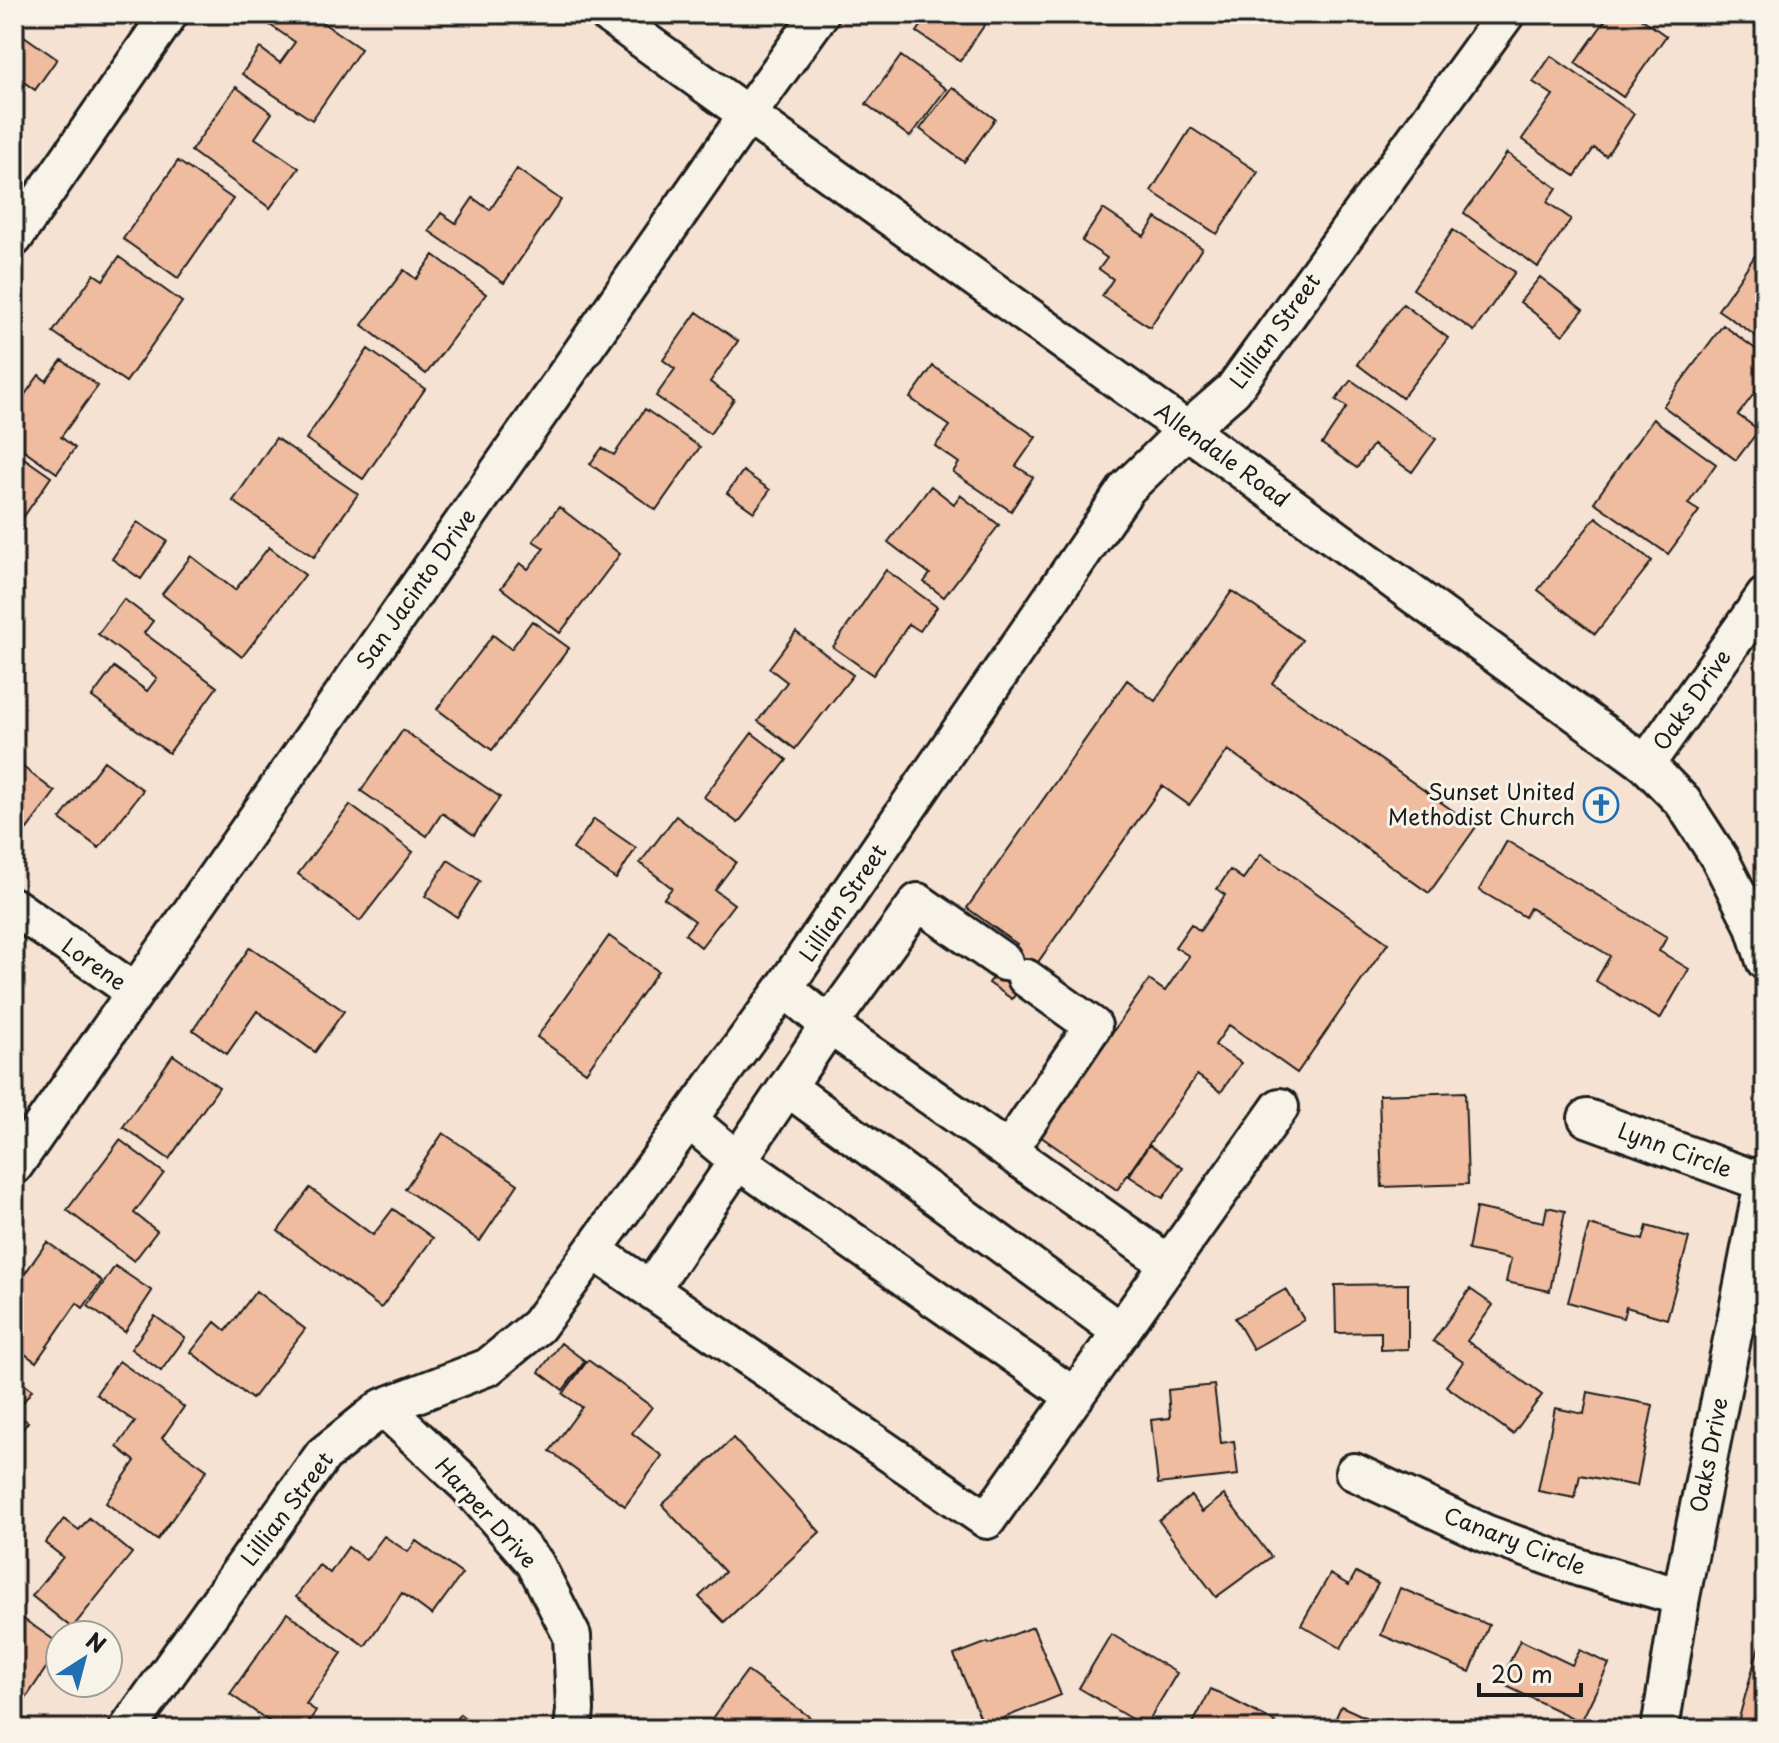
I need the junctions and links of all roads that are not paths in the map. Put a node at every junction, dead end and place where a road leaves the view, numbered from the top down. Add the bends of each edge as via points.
1 (169, 14) edge
2 (607, 14) edge
3 (820, 14) edge
4 (1506, 14) edge
5 (748, 114) junction
6 (14, 238) edge
7 (1187, 430) junction
8 (1765, 596) edge
9 (1646, 764) junction
10 (14, 907) edge
11 (1765, 961) edge
12 (784, 988) junction
13 (135, 992) junction
14 (829, 1025) junction
15 (787, 1087) junction
16 (1280, 1107) dead end
17 (1587, 1118) dead end
18 (689, 1120) junction
19 (1008, 1151) junction
20 (738, 1161) junction
21 (14, 1166) edge
22 (1764, 1180) edge
23 (594, 1251) junction
24 (1169, 1264) junction
25 (651, 1289) junction
26 (1121, 1332) junction
27 (1075, 1397) junction
28 (383, 1407) junction
29 (1354, 1472) dead end
30 (1681, 1597) junction
31 (128, 1729) edge
32 (573, 1729) edge
33 (1660, 1729) edge

1 - 6 street
2 - 5 street, Allendale Road
3 - 5 street, San Jacinto Drive
4 - 7 street, Lillian Street via 1233,390
5 - 7 street, Allendale Road
5 - 13 street, San Jacinto Drive
7 - 9 street, Allendale Road
7 - 12 street, Lillian Street via 1127,488
8 - 9 street, Oaks Drive
9 - 11 street, Allendale Road via 1683,802 1720,859
10 - 13 street, Lorene
12 - 14 street
12 - 18 street, Lillian Street
13 - 21 street, San Jacinto Drive
14 - 15 street
14 - 19 street
14 - 19 street via 918,902 1015,970 1093,1026
15 - 20 street
15 - 26 street
16 - 24 street
17 - 22 street, Lynn Circle
18 - 20 street
18 - 23 street, Lillian Street
19 - 24 street
20 - 25 street
20 - 27 street
22 - 30 street, Oaks Drive
23 - 25 street
23 - 28 street, Lillian Street via 538,1326 488,1367
24 - 26 street
25 - 27 street via 987,1520
26 - 27 street
28 - 31 street, Lillian Street via 323,1455
28 - 32 street, Harper Drive via 467,1485 535,1563 572,1636
29 - 30 street, Canary Circle via 1487,1534
30 - 33 street, Oaks Drive

